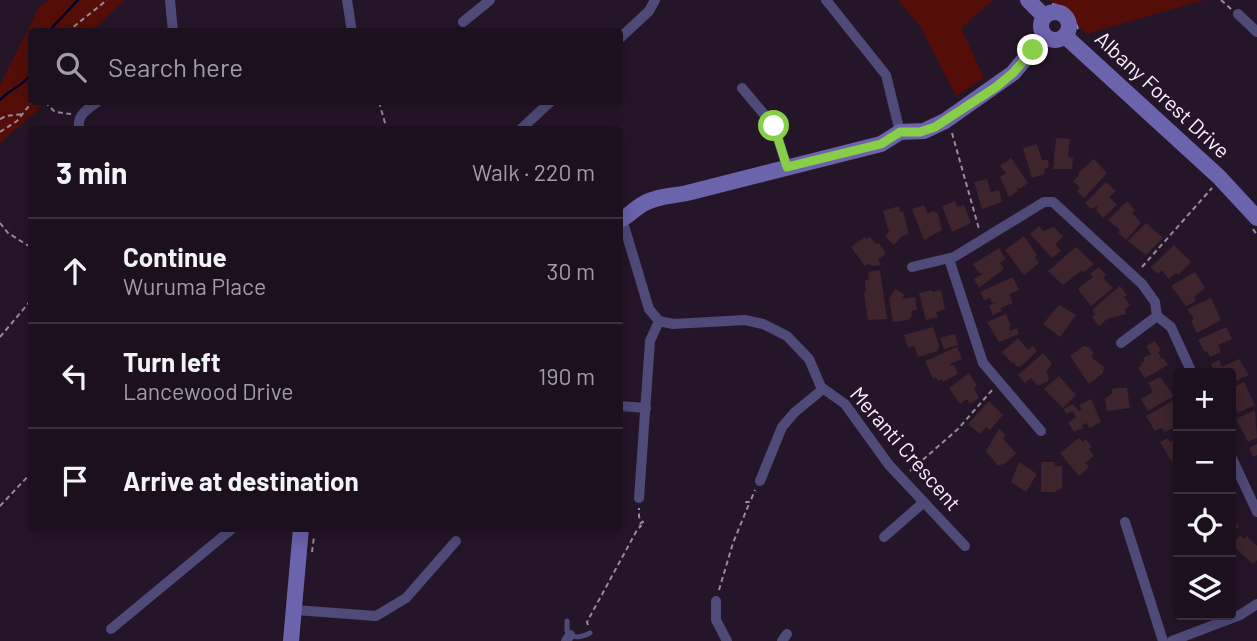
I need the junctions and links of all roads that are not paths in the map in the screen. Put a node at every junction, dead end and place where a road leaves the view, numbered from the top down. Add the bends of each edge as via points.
1 (170, 0) edge
2 (347, 0) edge
3 (490, 0) edge
4 (655, 0) edge
5 (826, 0) edge
6 (1028, 0) edge
7 (1045, 9) junction
8 (1238, 14) road end
9 (463, 22) dead end
10 (173, 28) edge
11 (351, 28) edge
12 (1257, 32) edge
13 (1072, 33) junction
14 (623, 35) edge
15 (1044, 36) junction
16 (742, 88) dead end
17 (93, 105) edge
18 (547, 105) edge
19 (79, 126) edge
20 (524, 126) edge
21 (900, 132) junction
22 (787, 167) junction
23 (623, 218) edge
24 (1257, 218) edge
25 (623, 225) edge
26 (948, 260) junction
27 (912, 267) dead end
28 (1157, 316) junction
29 (659, 321) junction
30 (1121, 343) dead end
31 (1190, 368) edge
32 (823, 389) junction
33 (623, 406) edge
34 (646, 408) junction
35 (1041, 431) dead end
36 (1236, 467) edge
37 (760, 481) road end
38 (639, 498) road end
39 (924, 502) junction
40 (1257, 512) edge
41 (1125, 522) dead end
42 (228, 532) edge
43 (301, 532) edge
44 (884, 537) dead end
45 (456, 541) dead end
46 (965, 546) dead end
47 (716, 601) road end
48 (1257, 604) edge
49 (295, 610) junction
50 (566, 621) dead end
51 (111, 629) dead end
52 (590, 633) road end
53 (568, 638) edge
54 (290, 641) edge
55 (727, 641) edge
56 (1163, 641) edge
57 (1172, 641) edge

1 - 10 street
2 - 11 street
3 - 9 street
4 - 14 street
5 - 21 street via 886,75
6 - 7 street
7 - 13 street via 1065,15
7 - 15 street via 1040,26
8 - 12 street
13 - 15 street via 1055,40
13 - 24 street, Albany Forest Drive
15 - 21 street via 1013,73 945,121 924,131
16 - 22 street via 774,126
17 - 19 street via 80,116
18 - 20 street
21 - 22 street via 881,144
22 - 23 street via 656,198
25 - 29 street via 647,305
26 - 27 street
26 - 28 street via 1050,201 1133,276 1154,302
26 - 35 street via 983,363
28 - 30 street
28 - 31 street via 1171,327
29 - 32 street, Meranti Crescent via 763,324 787,336 806,355
29 - 34 street via 650,341
32 - 37 street via 782,427
32 - 39 street, Meranti Crescent via 845,404 880,454
33 - 34 street
34 - 38 street
36 - 40 street
39 - 44 street
39 - 46 street, Meranti Crescent
41 - 56 street
42 - 51 street
43 - 49 street
45 - 49 street via 406,598 376,616
47 - 55 street via 716,620
48 - 57 street
49 - 54 street
50 - 53 lane
52 - 53 lane

